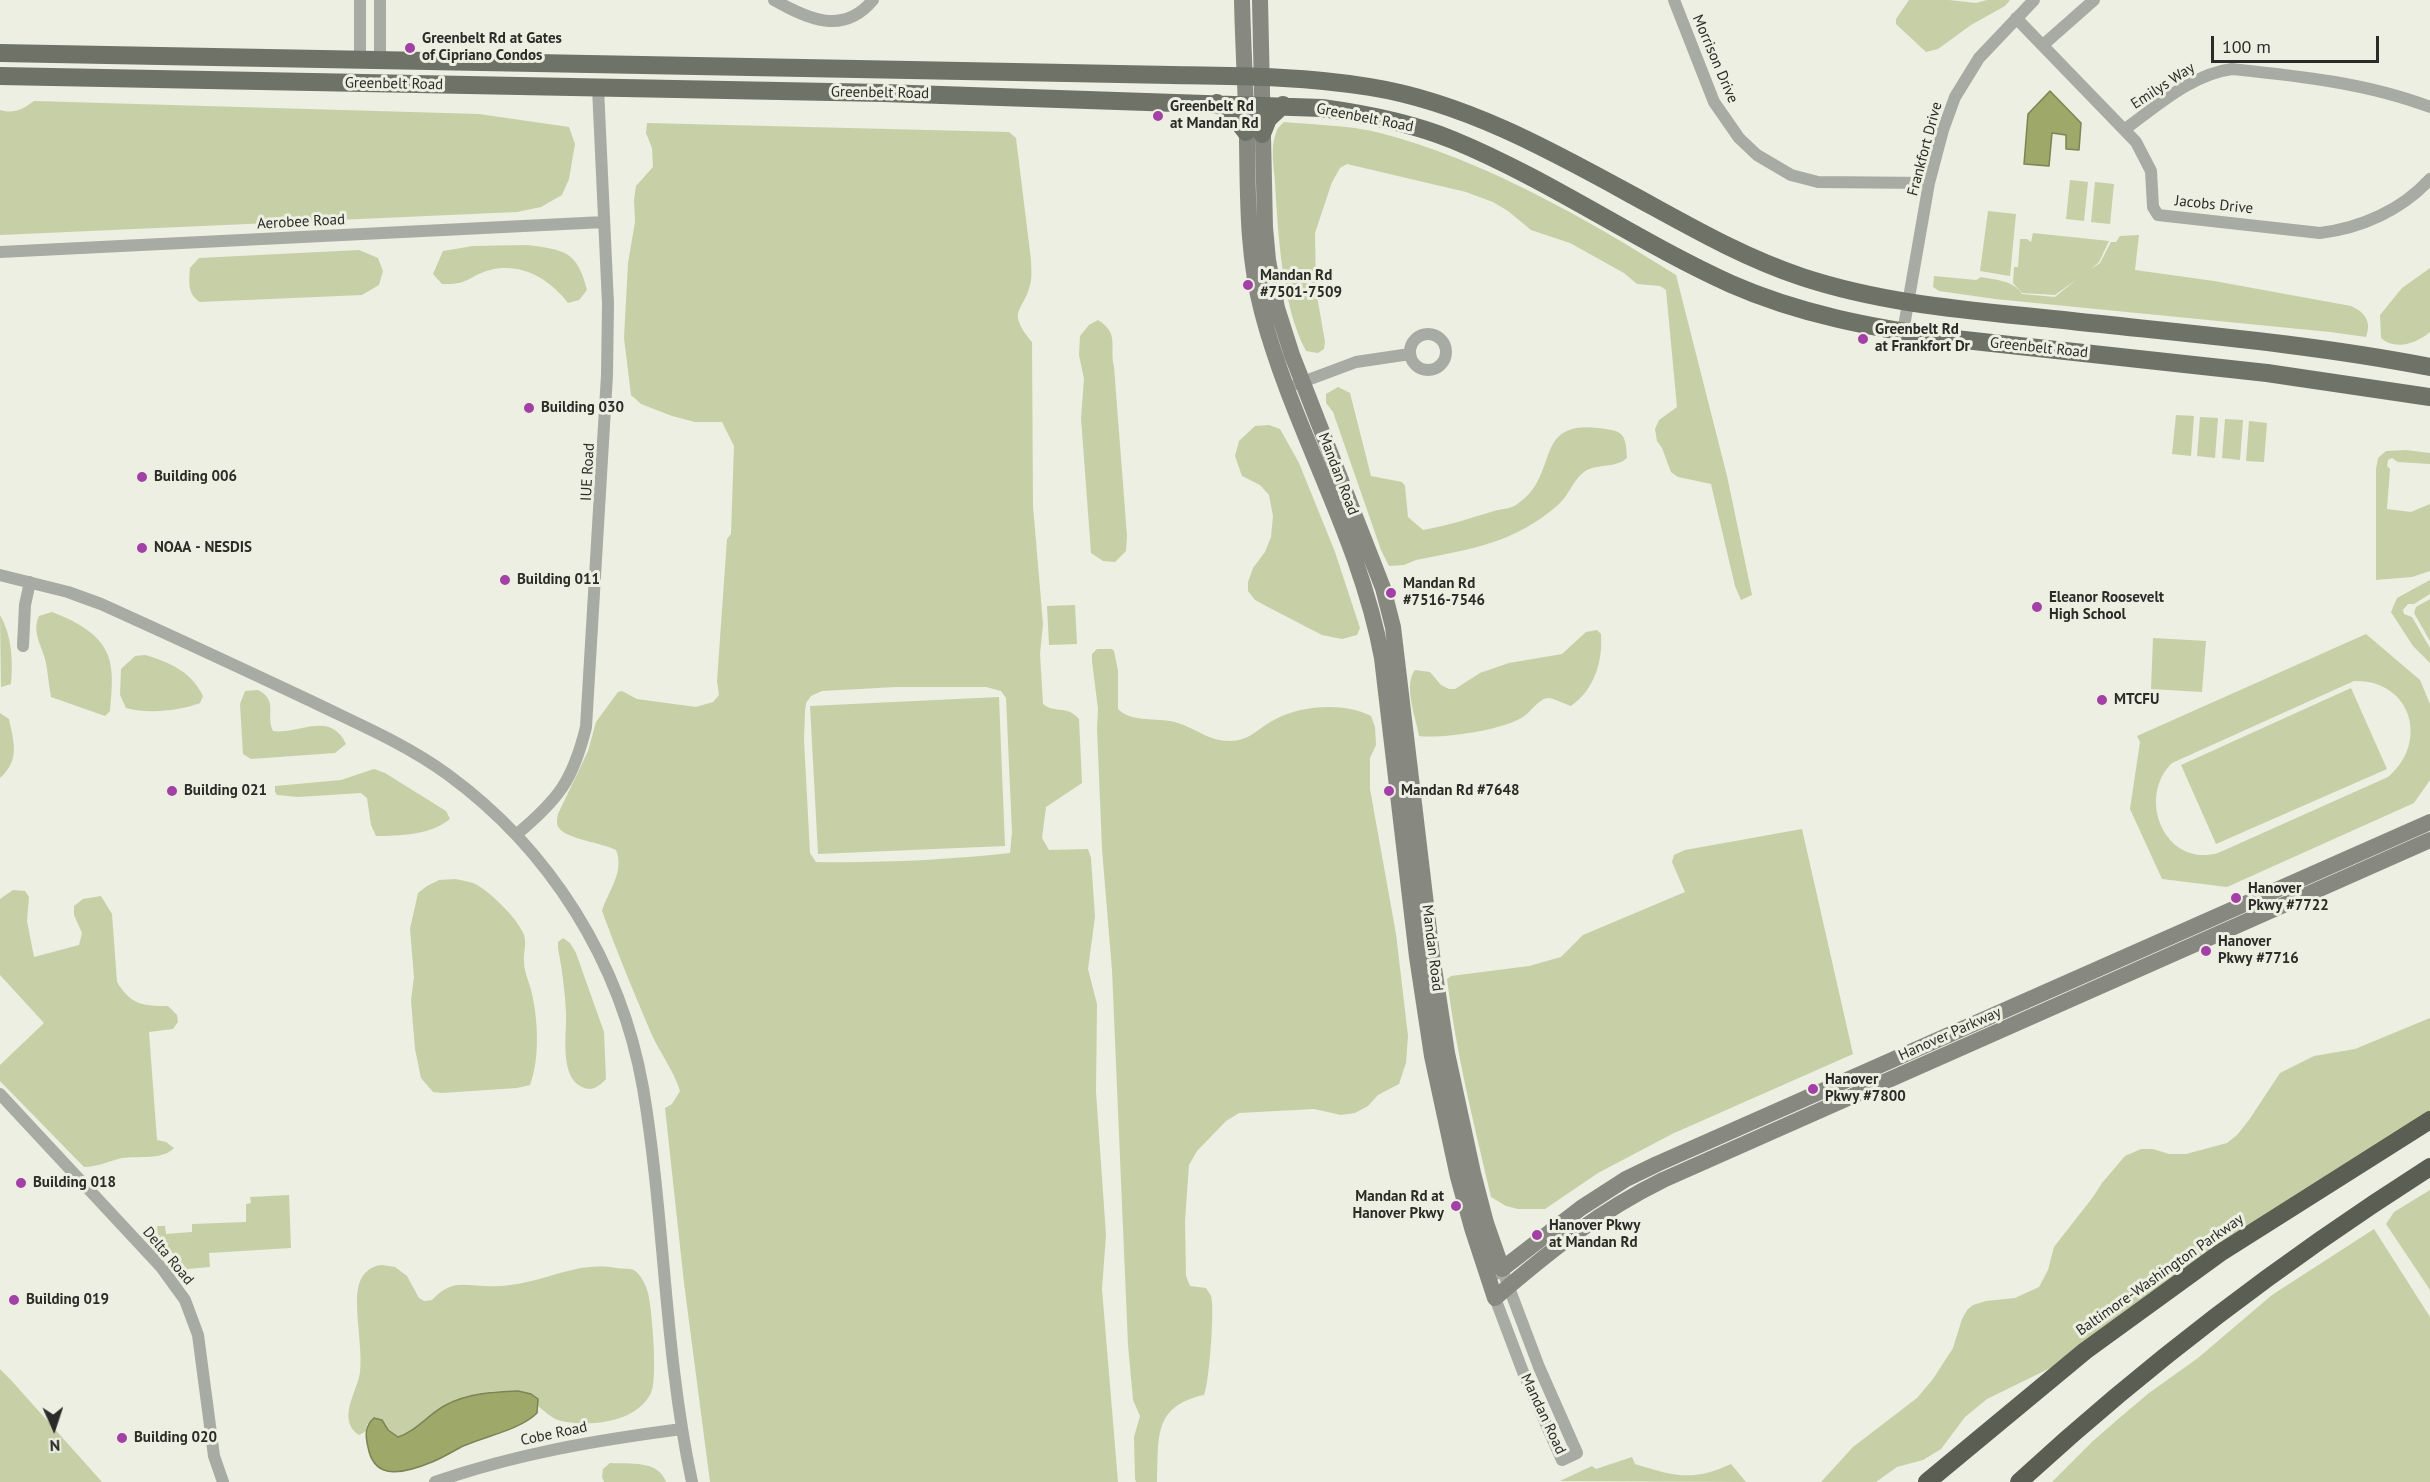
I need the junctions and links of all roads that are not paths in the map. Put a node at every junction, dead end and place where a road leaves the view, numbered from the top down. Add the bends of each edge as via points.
1 (774, 0) edge
2 (873, 0) edge
3 (1242, 0) edge
4 (1260, 0) edge
5 (1674, 0) edge
6 (2034, 0) edge
7 (2094, 0) edge
8 (358, 1) edge
9 (383, 1) edge
10 (2016, 18) junction
11 (0, 44) edge
12 (2043, 45) junction
13 (0, 53) edge
14 (36, 53) junction
15 (360, 58) junction
16 (380, 58) junction
17 (0, 76) edge
18 (1252, 77) junction
19 (598, 88) junction
20 (1217, 103) junction
21 (1254, 104) junction
22 (1283, 105) junction
23 (2430, 107) edge
24 (2125, 129) junction
25 (1254, 133) junction
26 (2430, 179) edge
27 (1929, 183) junction
28 (604, 222) junction
29 (0, 252) edge
30 (1908, 303) junction
31 (1903, 332) junction
32 (1410, 354) dead end
33 (2430, 367) edge
34 (1295, 385) junction
35 (2430, 397) edge
36 (0, 574) edge
37 (30, 582) junction
38 (23, 646) dead end
39 (2430, 822) edge
40 (517, 834) junction
41 (2430, 840) edge
42 (0, 1094) edge
43 (2430, 1120) edge
44 (2430, 1167) edge
45 (1496, 1274) junction
46 (1502, 1292) junction
47 (682, 1429) junction
48 (223, 1482) edge
49 (435, 1482) edge
50 (692, 1482) edge
51 (1927, 1482) edge
52 (2019, 1482) edge

1 - 2 street via 799,14 827,21 854,17
3 - 18 street, Mandan Road
4 - 18 street, Mandan Road
5 - 27 street, Morrison Drive via 1714,102 1757,155 1791,175 1818,182
6 - 10 street, Frankfort Drive
7 - 12 street
8 - 9 street
8 - 15 street
9 - 16 street
10 - 12 street, Jacobs Drive
10 - 27 street, Frankfort Drive via 1979,58 1955,97
11 - 14 main road
12 - 24 street, Jacobs Drive
13 - 14 main road, Greenbelt Road
14 - 15 main road, Greenbelt Road
15 - 16 main road, Greenbelt Road
16 - 18 main road, Greenbelt Road
17 - 19 main road, Greenbelt Road
18 - 21 street, Mandan Road
18 - 30 main road, Greenbelt Road via 1361,85 1449,107 1529,142 1749,258 1833,286
19 - 20 main road, Greenbelt Road
19 - 28 street, IUE Road
20 - 21 main road, Greenbelt Road
20 - 25 main road
21 - 22 main road, Greenbelt Road
21 - 25 street, Mandan Road
22 - 25 main road
22 - 31 main road, Greenbelt Road via 1384,119 1453,140 1732,284 1831,317
23 - 24 street, Emilys Way via 2320,80 2232,69 2194,81
24 - 26 street, Jacobs Drive via 2148,162 2153,207 2158,215 2332,231 2368,222 2408,199
25 - 34 street, Mandan Road via 1268,260
27 - 30 street, Frankfort Drive
28 - 29 street, Aerobee Road
28 - 40 street, IUE Road via 607,375 586,727 572,774 546,810
30 - 31 street, Frankfort Drive
30 - 33 main road, Greenbelt Road via 2202,335
31 - 35 main road, Greenbelt Road via 2267,373
32 - 34 street via 1356,362
34 - 45 street, Mandan Road via 1383,588 1393,627 1443,1034
36 - 37 street
37 - 38 street
37 - 40 street via 101,604 395,742 446,773
39 - 45 street, Hanover Parkway via 1626,1179 1581,1208
40 - 47 street via 558,885 592,941 621,1006 637,1058
41 - 46 street, Hanover Parkway via 1634,1194 1588,1223
42 - 48 street, Delta Road via 161,1267 185,1300 198,1335 213,1456
43 - 51 highway, Baltimore-Washington Parkway via 2210,1260 2085,1351
44 - 52 highway via 2243,1295 2112,1399
45 - 46 street, Mandan Road
46 - 46 street, Mandan Road via 1537,1406 1562,1460 1577,1453
47 - 49 street, Cobe Road via 566,1446 511,1458
47 - 50 street

